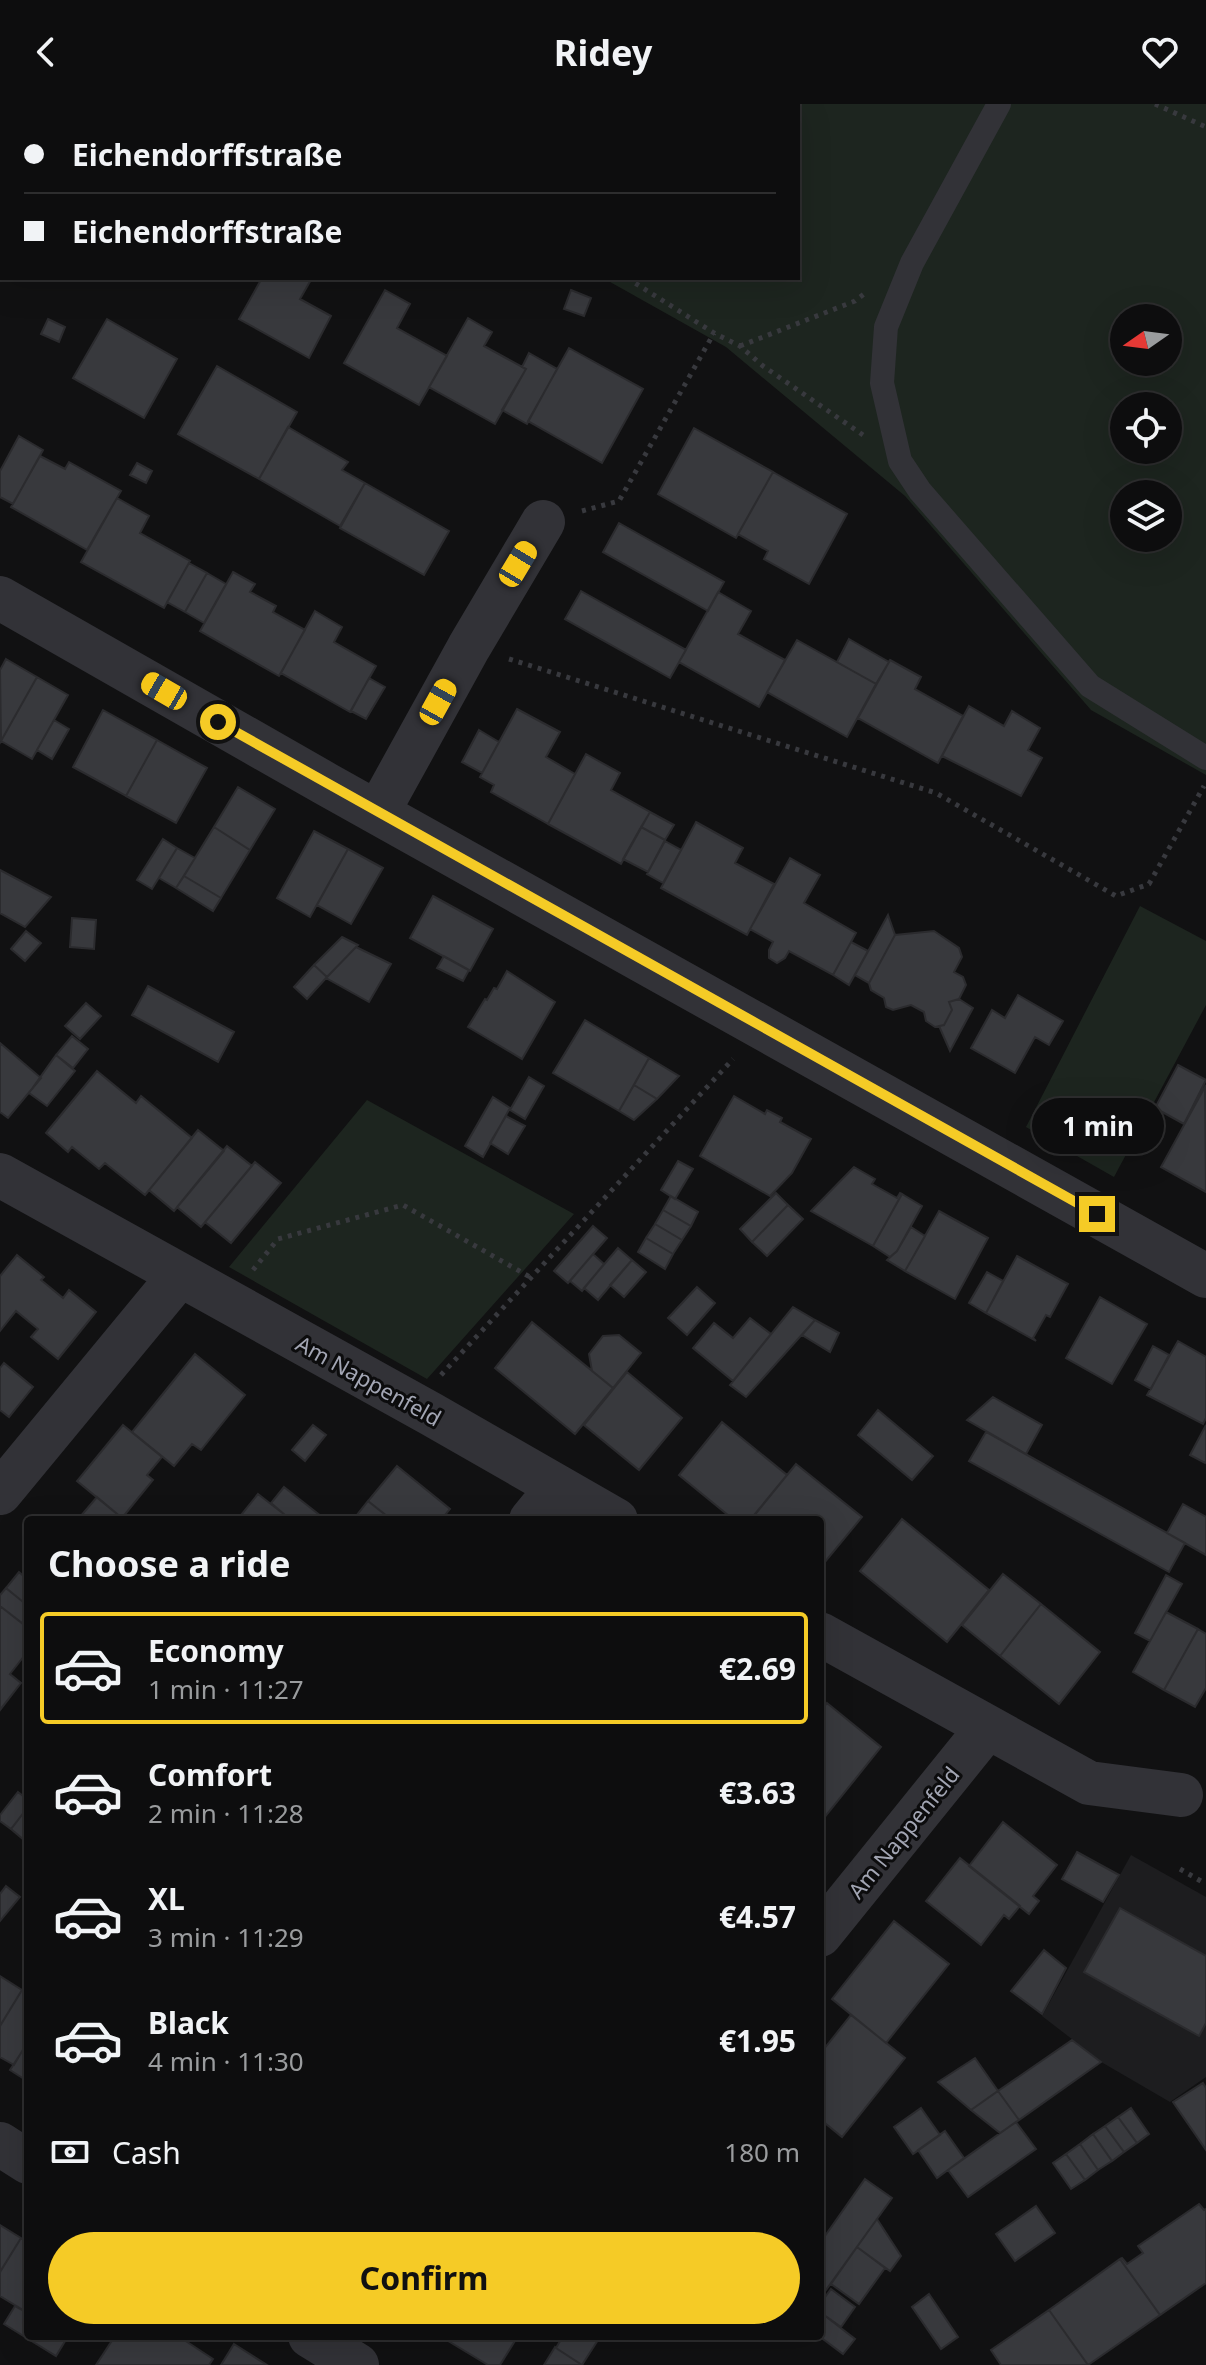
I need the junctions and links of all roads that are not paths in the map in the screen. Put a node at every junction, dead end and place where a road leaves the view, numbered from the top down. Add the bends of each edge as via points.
1 (999, 104) edge
2 (543, 522) road end
3 (0, 598) edge
4 (1206, 758) edge
5 (378, 812) junction
6 (0, 1175) edge
7 (180, 1275) junction
8 (1206, 1276) edge
9 (0, 1493) edge
10 (545, 1504) edge
11 (598, 1516) edge
12 (824, 1636) edge
13 (987, 1728) junction
14 (1181, 1795) dead end
15 (824, 1930) edge
16 (316, 2340) edge
17 (357, 2365) edge

1 - 4 lane via 912,263 886,327 882,383 900,461 920,491 1090,686
2 - 5 street
3 - 5 street
5 - 8 street
6 - 7 street, Am Nappenfeld
7 - 9 street
7 - 10 street, Am Nappenfeld via 414,1404
10 - 11 street, Am Nappenfeld
12 - 13 street
13 - 14 street via 1089,1783
13 - 15 street, Am Nappenfeld
16 - 17 street

